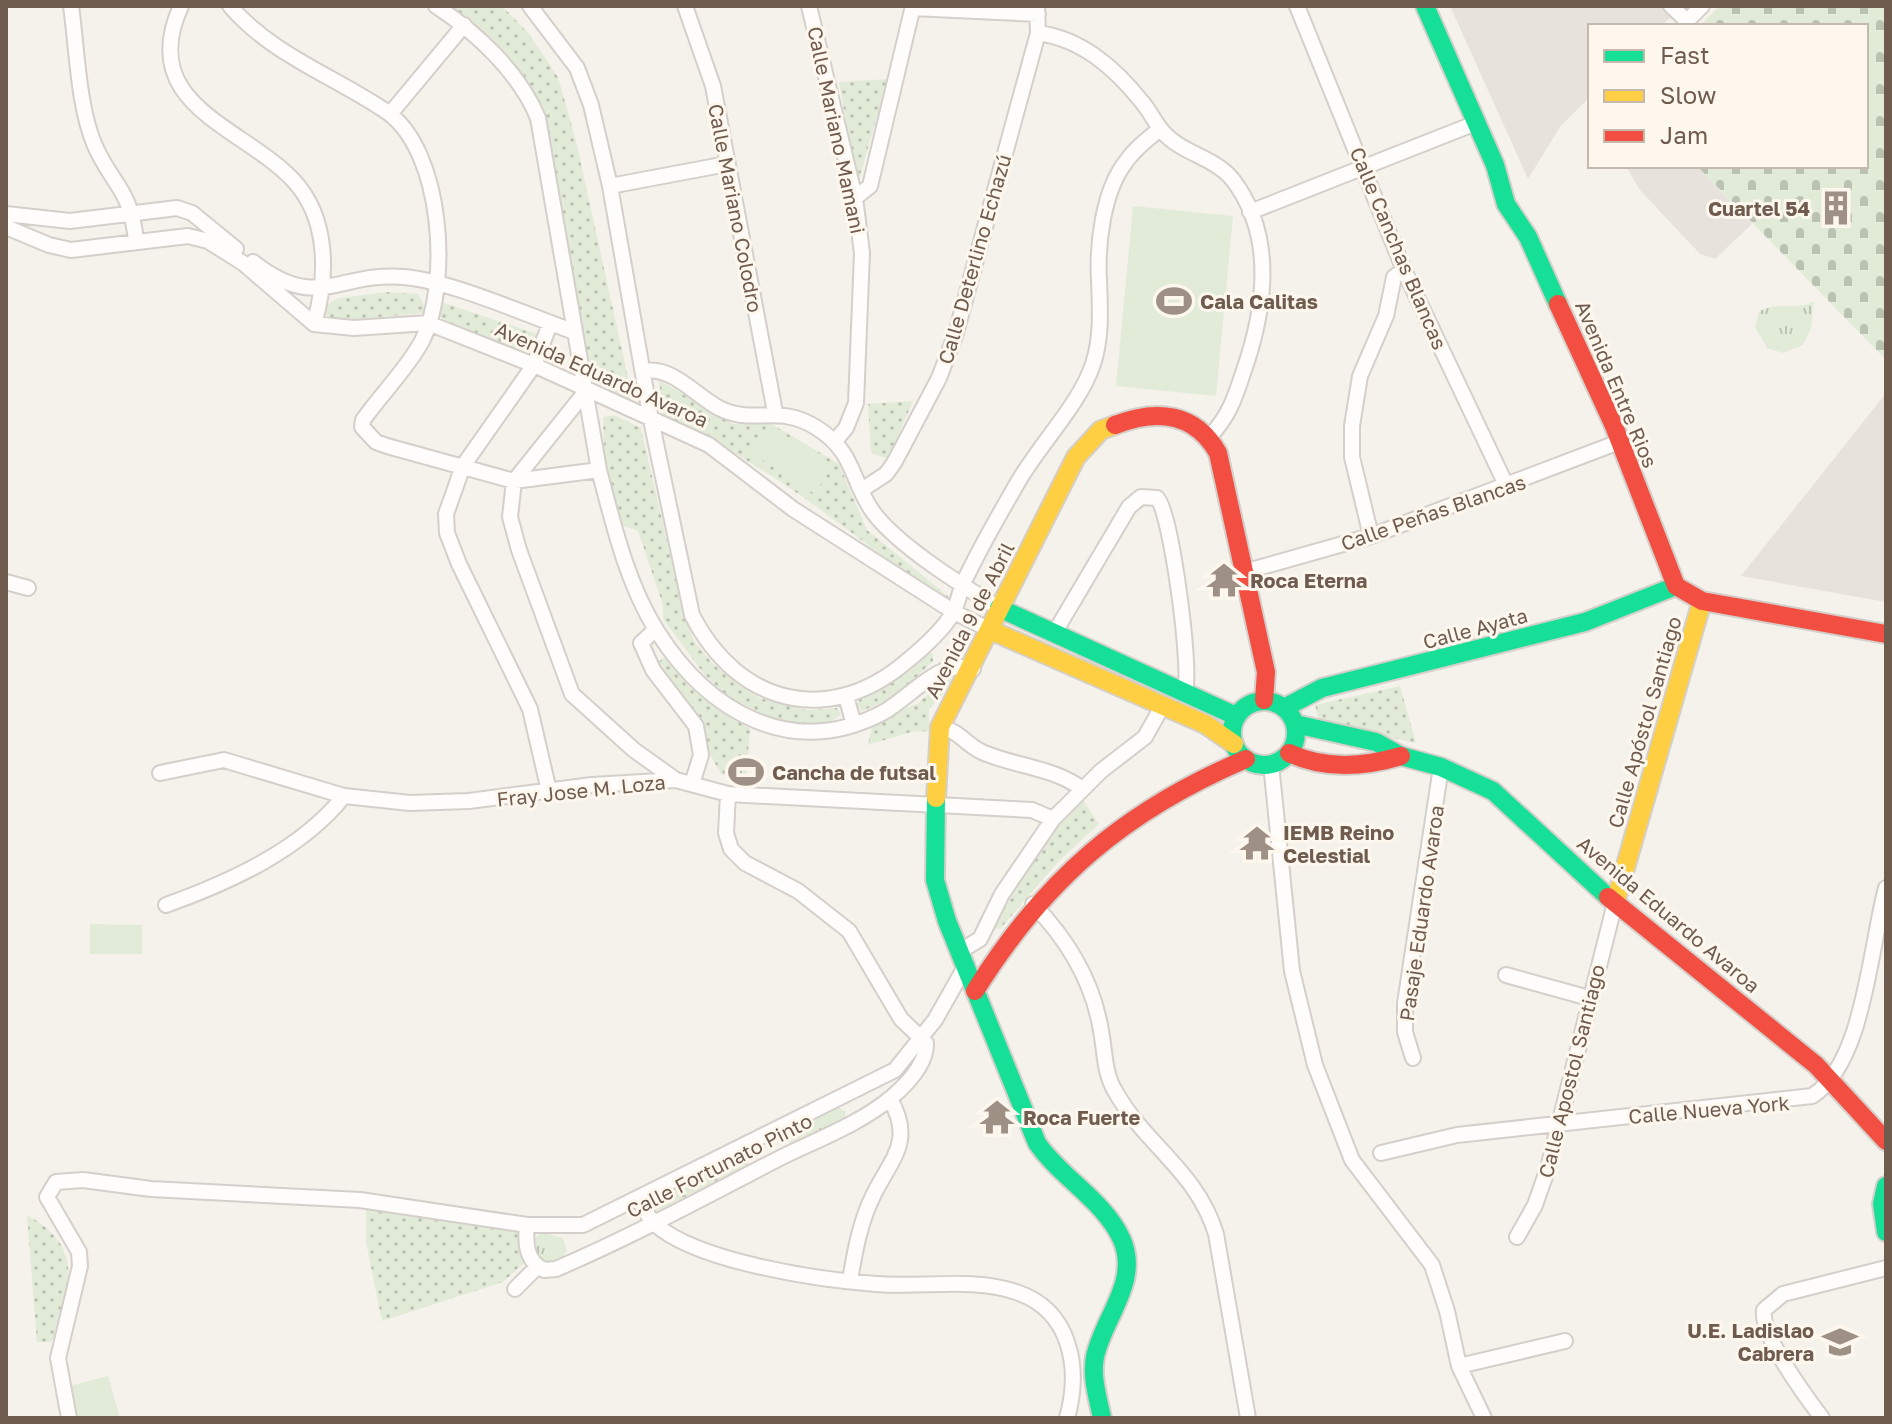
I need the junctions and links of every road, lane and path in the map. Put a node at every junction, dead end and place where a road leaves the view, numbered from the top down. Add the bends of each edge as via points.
1 (71, 6) edge
2 (181, 6) edge
3 (230, 6) edge
4 (436, 6) edge
5 (530, 6) edge
6 (685, 6) edge
7 (809, 6) edge
8 (1297, 6) edge
9 (1425, 6) edge
10 (1671, 6) edge
11 (1702, 6) edge
12 (913, 7) edge
13 (1038, 10) edge
14 (464, 25) junction
15 (1038, 33) junction
16 (390, 114) junction
17 (1476, 123) junction
18 (1160, 129) junction
19 (727, 164) junction
20 (1364, 167) junction
21 (610, 186) junction
22 (855, 198) junction
23 (133, 211) junction
24 (1250, 212) junction
25 (6, 214) edge
26 (6, 227) edge
27 (136, 240) junction
28 (1404, 270) junction
29 (438, 285) junction
30 (324, 289) junction
31 (428, 323) junction
32 (314, 324) junction
33 (550, 324) junction
34 (575, 332) junction
35 (534, 365) junction
36 (645, 371) junction
37 (586, 391) junction
38 (775, 412) junction
39 (651, 420) junction
40 (1209, 437) junction
41 (835, 441) junction
42 (1619, 442) junction
43 (463, 466) junction
44 (599, 470) junction
45 (514, 481) junction
46 (1507, 487) junction
47 (863, 489) junction
48 (1371, 536) junction
49 (1244, 572) junction
50 (6, 582) edge
51 (962, 585) junction
52 (1676, 586) junction
53 (28, 588) dead end
54 (1702, 601) junction
55 (999, 608) junction
56 (954, 612) junction
57 (656, 629) junction
58 (990, 630) junction
59 (1055, 632) junction
60 (1886, 634) edge
61 (973, 669) junction
62 (1185, 690) junction
63 (846, 696) junction
64 (1264, 700) junction
65 (1163, 705) junction
66 (1284, 708) junction
67 (1236, 716) junction
68 (1295, 724) junction
69 (854, 725) junction
70 (940, 727) junction
71 (1234, 744) junction
72 (1289, 753) junction
73 (1401, 756) junction
74 (1246, 759) junction
75 (1271, 764) junction
76 (1441, 767) junction
77 (160, 773) dead end
78 (676, 780) junction
79 (692, 784) junction
80 (1082, 789) junction
81 (549, 791) junction
82 (728, 794) junction
83 (344, 796) junction
84 (935, 805) junction
85 (1053, 819) junction
86 (1886, 888) edge
87 (1615, 903) junction
88 (1033, 904) junction
89 (166, 905) dead end
90 (962, 960) junction
91 (1506, 975) dead end
92 (975, 991) junction
93 (1589, 998) junction
94 (922, 1038) junction
95 (1413, 1058) dead end
96 (1832, 1079) junction
97 (852, 1094) junction
98 (890, 1099) junction
99 (862, 1116) junction
100 (1558, 1123) junction
101 (768, 1131) junction
102 (1886, 1141) edge
103 (1381, 1153) dead end
104 (783, 1157) junction
105 (1886, 1186) edge
106 (639, 1199) junction
107 (654, 1224) junction
108 (527, 1225) junction
109 (1886, 1232) edge
110 (1517, 1237) dead end
111 (537, 1267) junction
112 (1886, 1268) edge
113 (850, 1280) junction
114 (515, 1289) dead end
115 (1565, 1341) dead end
116 (1459, 1366) junction
117 (69, 1418) edge
118 (1067, 1418) edge
119 (1102, 1418) edge
120 (1248, 1418) edge
121 (1483, 1418) edge
122 (1822, 1418) edge

1 - 23 street via 88,124
2 - 30 street via 171,41 177,81 204,114 272,162 304,194 320,233
3 - 16 street via 280,51
4 - 14 street
5 - 21 street via 563,46 584,84
6 - 19 street, Calle Mariano Colodro via 713,86
7 - 22 street, Calle Mariano Mamani
8 - 20 street, Calle Canchas Blancas
9 - 17 main road, Avenida Entre Rios
10 - 11 street via 1687,21
12 - 13 street
12 - 22 street via 870,186
13 - 15 street, Calle Deterlino Echazú
14 - 16 street
14 - 34 street via 520,86 538,118
15 - 18 street via 1070,41 1112,69
15 - 47 street, Calle Deterlino Echazú via 939,378 894,463
16 - 29 street via 414,147 429,187 439,241
17 - 20 street
17 - 42 main road, Avenida Entre Rios via 1495,165 1499,191 1528,237
18 - 24 street via 1231,178
18 - 51 street via 1125,162 1107,210 1093,366 1019,481
19 - 21 street
19 - 38 street, Calle Mariano Colodro
20 - 24 street
20 - 28 street, Calle Canchas Blancas
21 - 36 street
22 - 41 street, Calle Mariano Mamani via 862,253 856,403
23 - 25 street, Avenida Eduardo Avaroa via 70,221
23 - 27 street
23 - 30 street, Avenida Eduardo Avaroa via 177,208 192,213 286,284
24 - 40 street via 1264,277 1263,305 1228,416
26 - 27 street via 71,250
27 - 32 street via 188,236 208,241 243,263
28 - 46 street, Calle Canchas Blancas
28 - 48 street via 1394,277 1386,316 1355,398 1352,457
29 - 30 street, Avenida Eduardo Avaroa via 379,277
29 - 31 street
29 - 33 street, Avenida Eduardo Avaroa
30 - 32 street
31 - 32 street, Avenida Eduardo Avaroa via 354,328
31 - 35 street, Avenida Eduardo Avaroa
31 - 43 street via 422,341 362,427 376,442
33 - 34 street, Avenida Eduardo Avaroa
33 - 35 street
34 - 37 street
35 - 37 street, Avenida Eduardo Avaroa
35 - 43 street
36 - 38 street, Avenida Eduardo Avaroa via 663,372 738,415
36 - 39 street
37 - 39 street, Avenida Eduardo Avaroa
37 - 44 street
37 - 45 street
38 - 41 street, Avenida Eduardo Avaroa via 815,426
39 - 56 street, Avenida Eduardo Avaroa via 709,445 793,509
39 - 63 street via 692,615 703,637 736,673 778,696 802,701
40 - 49 main road via 1226,475
40 - 55 main road, Avenida 9 de Abril via 1193,423 1156,414 1117,421 1101,430 1076,457
41 - 47 street, Avenida Eduardo Avaroa
42 - 46 street, Calle Peñas Blancas
42 - 52 main road, Avenida Entre Rios
43 - 45 street
43 - 81 street via 449,500 447,533 530,709
44 - 45 street
44 - 57 street via 621,548
45 - 78 street via 510,517 572,694
46 - 48 street, Calle Peñas Blancas
47 - 51 street, Avenida Eduardo Avaroa via 875,515
48 - 49 street, Calle Peñas Blancas
49 - 64 main road via 1266,672
50 - 53 street
51 - 55 street, Avenida Eduardo Avaroa
51 - 56 street
52 - 54 main road
52 - 66 main road, Calle Ayata via 1585,622 1322,688
54 - 60 main road
54 - 87 main road, Calle Apóstol Santiago
55 - 58 main road, Avenida 9 de Abril
55 - 59 main road, Avenida Eduardo Avaroa
56 - 58 street, Avenida Eduardo Avaroa
56 - 63 street via 901,667
57 - 69 street via 702,685 745,716 796,732
57 - 79 street via 641,643 700,740
58 - 61 main road, Avenida 9 de Abril
58 - 65 main road, Avenida Eduardo Avaroa
59 - 62 main road, Avenida Eduardo Avaroa
59 - 62 street via 1129,507 1141,497 1157,498 1166,513 1175,574
61 - 69 street via 948,667 902,701
61 - 70 main road, Avenida 9 de Abril
62 - 67 main road, Avenida Eduardo Avaroa
63 - 69 street
64 - 66 main road
64 - 67 main road via 1248,704
65 - 71 main road, Avenida Eduardo Avaroa via 1218,730
65 - 80 street, Calle Fortunato Pinto via 1145,737
66 - 68 main road
67 - 71 main road
68 - 72 main road
68 - 73 main road, Avenida Eduardo Avaroa via 1355,735
70 - 80 street via 956,730 978,750
70 - 84 main road, Avenida 9 de Abril
71 - 74 main road
72 - 73 main road, Avenida Eduardo Avaroa via 1311,762 1356,764
72 - 75 main road
73 - 76 main road, Avenida Eduardo Avaroa
74 - 75 main road
74 - 88 main road via 1146,807 1067,868
75 - 116 street via 1292,971 1315,1065 1352,1160 1432,1265
76 - 87 main road, Avenida Eduardo Avaroa via 1493,791
76 - 95 street, Pasaje Eduardo Avaroa via 1405,1003 1405,1032
77 - 83 street, Fray Jose M. Loza via 224,760
78 - 79 street, Fray Jose M. Loza
78 - 81 street, Fray Jose M. Loza
79 - 82 street, Fray Jose M. Loza
80 - 85 street, Calle Fortunato Pinto
81 - 83 street, Fray Jose M. Loza via 410,803
82 - 84 street, Fray Jose M. Loza
82 - 94 street via 726,833 731,849 849,931 901,1019
83 - 89 street via 310,833 215,887
84 - 85 street, Fray Jose M. Loza via 1032,810
84 - 90 main road, Avenida 9 de Abril via 935,880
85 - 90 street, Calle Fortunato Pinto
86 - 96 street, Calle Nueva York via 1850,1050
87 - 93 street, Calle Apostol Santiago
87 - 96 main road, Avenida Eduardo Avaroa
88 - 92 main road
88 - 120 street via 1061,933 1078,962 1091,993 1113,1088 1208,1208
90 - 92 main road, Avenida 9 de Abril
90 - 94 street, Calle Fortunato Pinto
91 - 93 street
92 - 119 main road, Avenida 9 de Abril via 1046,1158 1104,1215 1125,1248 1118,1304 1095,1357
93 - 100 street, Calle Apostol Santiago
94 - 97 street, Calle Fortunato Pinto via 895,1070
94 - 98 street, Calle Fortunato Pinto via 927,1047 919,1067
96 - 100 street, Calle Nueva York via 1799,1100
96 - 102 main road, Avenida Eduardo Avaroa
97 - 99 street
97 - 101 street, Calle Fortunato Pinto
98 - 99 street, Calle Fortunato Pinto
98 - 113 street via 900,1131 898,1157 873,1197
99 - 104 street, Calle Fortunato Pinto
100 - 103 street, Calle Nueva York via 1457,1135
100 - 110 street, Calle Apostol Santiago via 1544,1181
101 - 104 street
101 - 106 street, Calle Fortunato Pinto
104 - 107 street, Calle Fortunato Pinto
105 - 109 main road
106 - 107 street
106 - 108 street, Calle Fortunato Pinto via 583,1225
107 - 111 street, Calle Fortunato Pinto via 556,1269
107 - 113 street via 684,1242 782,1272
108 - 111 street via 526,1245
108 - 117 street, Calle Fortunato Pinto via 360,1200 56,1182 47,1197 79,1252 80,1266 58,1358
111 - 114 street
112 - 122 street via 1783,1294 1764,1310 1773,1340
113 - 118 street via 977,1285 1015,1291 1035,1301 1057,1321 1070,1343 1073,1372
115 - 116 street
116 - 121 street

